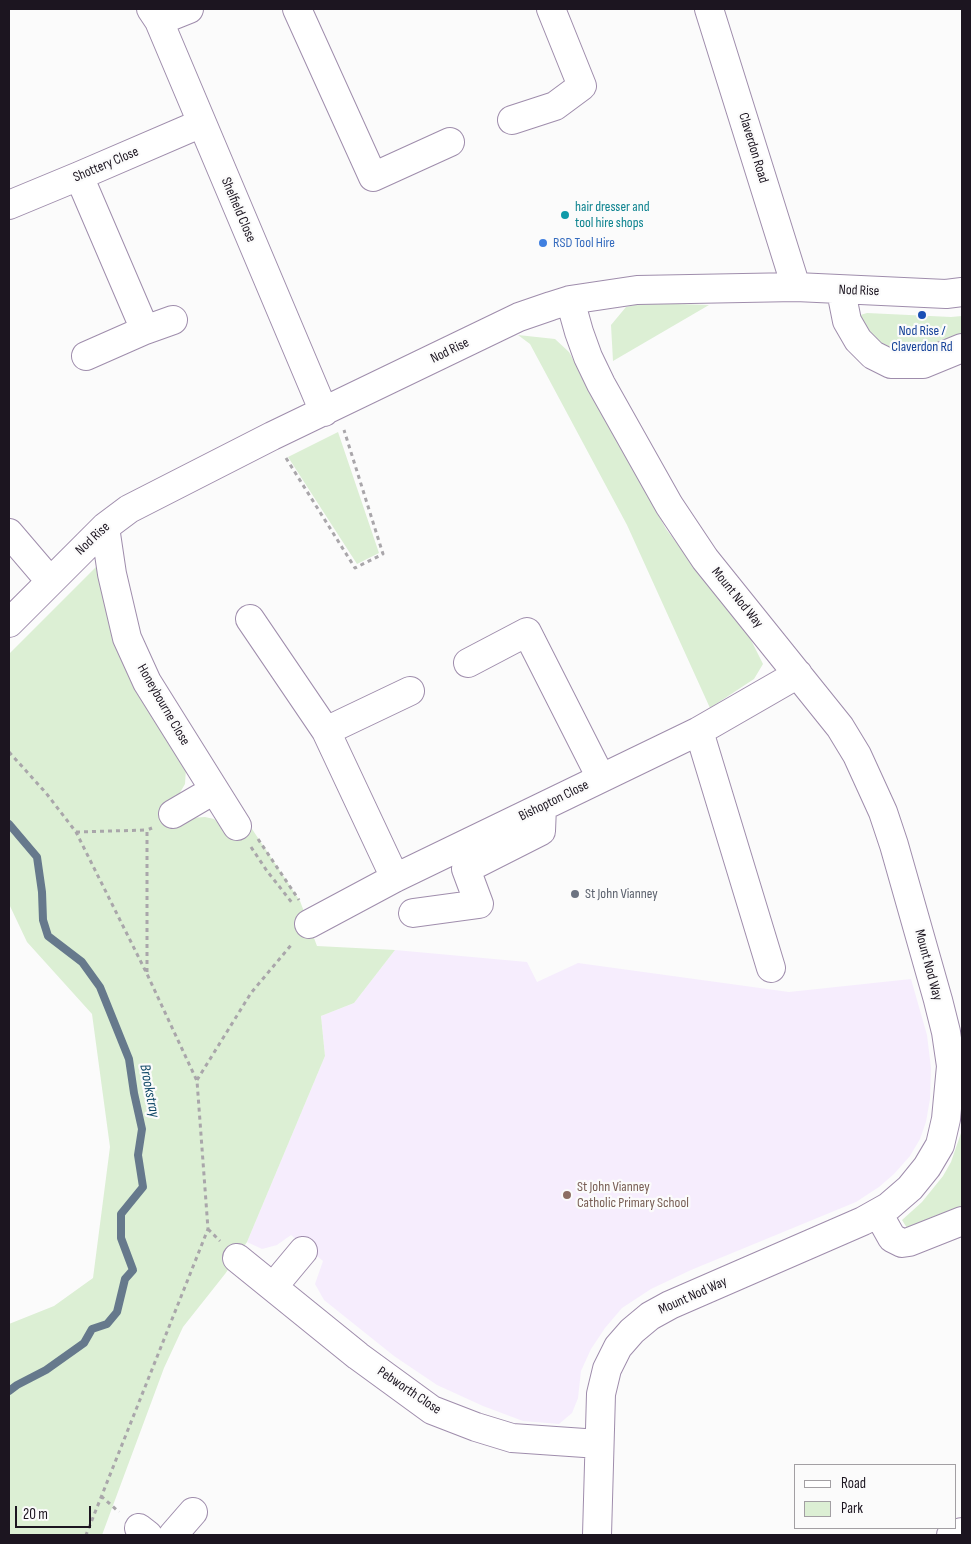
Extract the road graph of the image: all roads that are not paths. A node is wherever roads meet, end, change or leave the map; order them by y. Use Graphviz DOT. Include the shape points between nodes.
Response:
graph roads {
  1 [pos="189,9"];
  2 [pos="297,9"];
  3 [pos="551,9"];
  4 [pos="709,9"];
  5 [pos="155,15"];
  6 [pos="512,120"];
  7 [pos="202,123"];
  8 [pos="450,142"];
  9 [pos="80,176"];
  10 [pos="9,204"];
  11 [pos="796,288"];
  12 [pos="841,291"];
  13 [pos="962,292"];
  14 [pos="570,300"];
  15 [pos="174,320"];
  16 [pos="145,330"];
  17 [pos="962,348"];
  18 [pos="86,356"];
  19 [pos="330,409"];
  20 [pos="105,527"];
  21 [pos="9,534"];
  22 [pos="50,581"];
  23 [pos="250,619"];
  24 [pos="9,623"];
  25 [pos="468,663"];
  26 [pos="798,674"];
  27 [pos="410,692"];
  28 [pos="699,730"];
  29 [pos="326,732"];
  30 [pos="601,778"];
  31 [pos="214,790"];
  32 [pos="542,807"];
  33 [pos="173,814"];
  34 [pos="237,826"];
  35 [pos="395,878"];
  36 [pos="413,913"];
  37 [pos="309,924"];
  38 [pos="771,968"];
  39 [pos="951,1003"];
  40 [pos="878,1213"];
  41 [pos="962,1221"];
  42 [pos="303,1251"];
  43 [pos="237,1258"];
  44 [pos="273,1287"];
  45 [pos="599,1444"];
  46 [pos="194,1512"];
  47 [pos="962,1532"];
  48 [pos="174,1535"];
  49 [pos="597,1535"];
  50 [pos="951,1535"];
  1 -- 5 [label="street"];
  2 -- 8 [label="street" via="373,177"];
  3 -- 6 [label="street" via="582,86 554,106"];
  4 -- 11 [label="street, Claverdon Road"];
  5 -- 7 [label="street, Shelfield Close"];
  7 -- 9 [label="street, Shottery Close"];
  7 -- 19 [label="street, Shelfield Close"];
  9 -- 10 [label="street, Shottery Close"];
  9 -- 16 [label="street"];
  11 -- 12 [label="street, Nod Rise"];
  11 -- 14 [label="street, Nod Rise" via="637,290"];
  12 -- 13 [label="street, Nod Rise"];
  12 -- 17 [label="street" via="848,321 858,340 873,355 891,364 923,364"];
  14 -- 19 [label="street, Nod Rise" via="519,318"];
  14 -- 26 [label="street, Mount Nod Way" via="592,366 669,505 705,559"];
  15 -- 16 [label="street"];
  16 -- 18 [label="street"];
  19 -- 20 [label="street, Nod Rise" via="144,500"];
  20 -- 22 [label="street, Nod Rise"];
  20 -- 31 [label="street, Honeybourne Close" via="126,638 147,682"];
  21 -- 22 [label="street"];
  22 -- 24 [label="street, Nod Rise"];
  23 -- 29 [label="street"];
  25 -- 30 [label="street" via="527,632"];
  26 -- 28 [label="street, Bishopton Close"];
  26 -- 39 [label="street, Mount Nod Way" via="840,727 871,783"];
  27 -- 29 [label="street"];
  28 -- 30 [label="street, Bishopton Close"];
  28 -- 38 [label="street"];
  29 -- 35 [label="street"];
  30 -- 32 [label="street, Bishopton Close"];
  31 -- 33 [label="street"];
  31 -- 34 [label="street, Honeybourne Close"];
  32 -- 35 [label="street, Bishopton Close"];
  32 -- 36 [label="street" via="541,831 466,869 479,904"];
  35 -- 37 [label="street, Bishopton Close"];
  39 -- 40 [label="street, Mount Nod Way" via="946,1032 951,1066 940,1145 910,1188"];
  40 -- 41 [label="street" via="892,1238 902,1243"];
  40 -- 45 [label="street, Mount Nod Way" via="650,1316 618,1347 607,1369 601,1394"];
  42 -- 44 [label="street"];
  43 -- 44 [label="street, Pebworth Close"];
  44 -- 45 [label="street, Pebworth Close" via="358,1356 432,1410 512,1438"];
  45 -- 49 [label="street, Mount Nod Way"];
  46 -- 48 [label="street"];
  47 -- 50 [label="street"];
}
